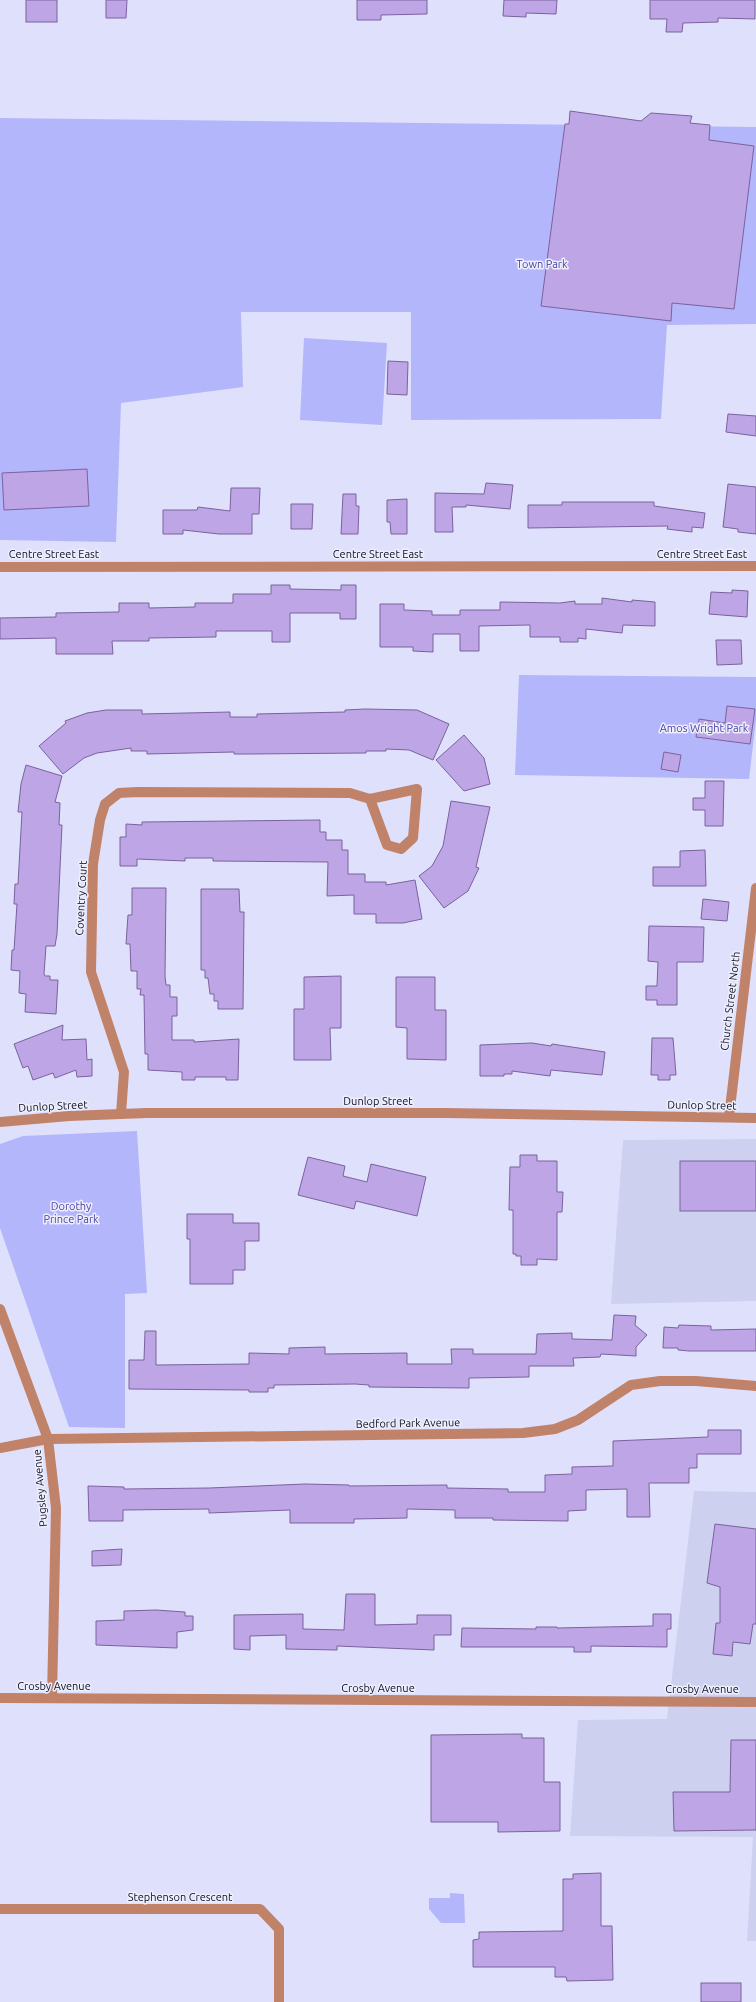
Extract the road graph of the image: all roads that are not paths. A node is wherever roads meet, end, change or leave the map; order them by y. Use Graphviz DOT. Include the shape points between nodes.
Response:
graph roads {
  1 [pos="756,566"];
  2 [pos="0,567"];
  3 [pos="370,799"];
  4 [pos="756,888"];
  5 [pos="121,1114"];
  6 [pos="729,1117"];
  7 [pos="756,1118"];
  8 [pos="0,1122"];
  9 [pos="0,1308"];
  10 [pos="756,1386"];
  11 [pos="48,1439"];
  12 [pos="0,1448"];
  13 [pos="0,1698"];
  14 [pos="52,1698"];
  15 [pos="756,1702"];
  16 [pos="0,1909"];
  17 [pos="279,2002"];
  1 -- 2 [label="street, Centre Street East"];
  3 -- 3 [label="street, Coventry Court" via="417,789 413,838 401,849 387,845"];
  3 -- 5 [label="street, Coventry Court" via="350,793 137,792 119,793 105,804 93,864 91,972 124,1072"];
  4 -- 6 [label="street, Church Street North"];
  5 -- 6 [label="street, Dunlop Street" via="382,1113"];
  5 -- 8 [label="street, Dunlop Street"];
  6 -- 7 [label="street, Dunlop Street"];
  9 -- 11 [label="street, Pugsley Avenue"];
  10 -- 11 [label="street, Bedford Park Avenue" via="668,1381 631,1385 578,1420 555,1429 523,1433"];
  11 -- 12 [label="street, Bedford Park Avenue"];
  11 -- 14 [label="street, Pugsley Avenue" via="56,1508"];
  13 -- 14 [label="street, Crosby Avenue"];
  14 -- 15 [label="street, Crosby Avenue"];
  16 -- 17 [label="street, Stephenson Crescent" via="260,1909 279,1929"];
}
